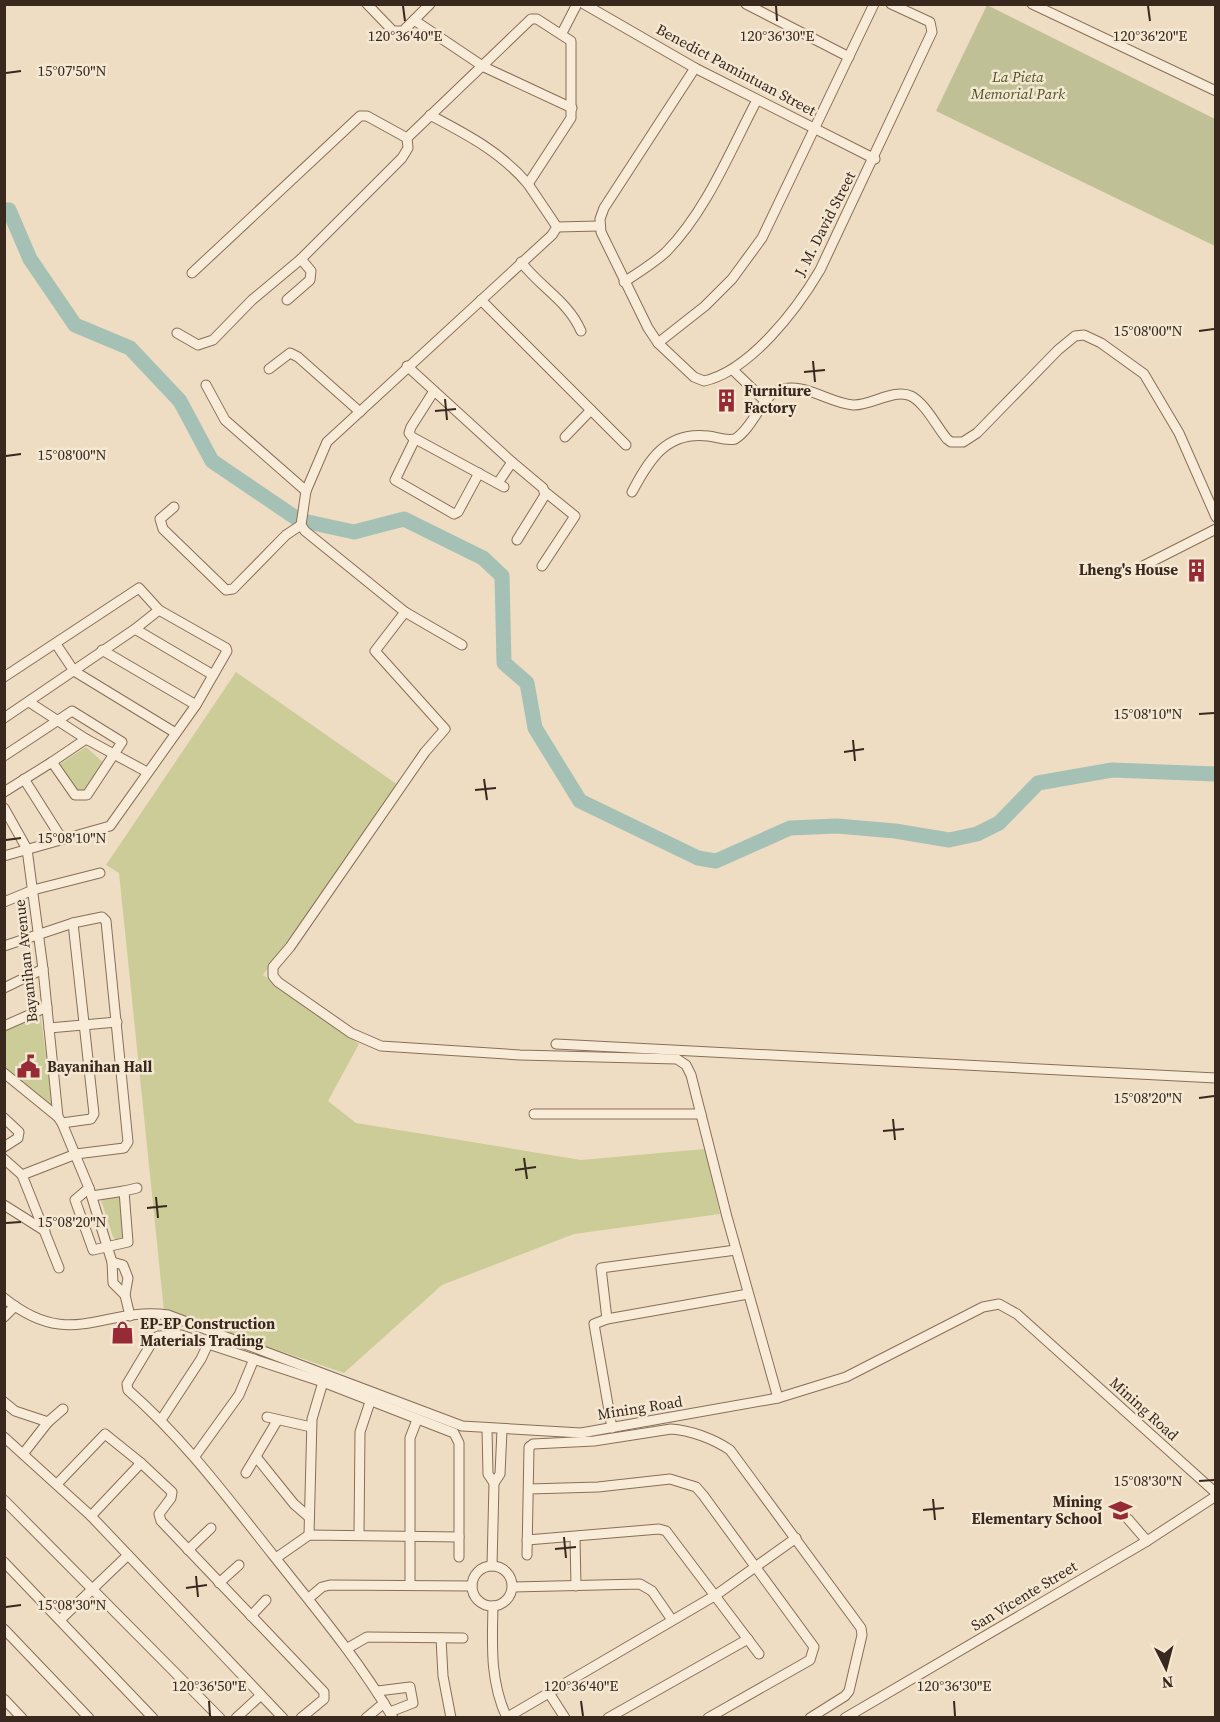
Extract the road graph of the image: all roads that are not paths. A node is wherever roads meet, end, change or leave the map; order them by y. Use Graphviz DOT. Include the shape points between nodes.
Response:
graph roads {
  1 [pos="367,4"];
  2 [pos="430,4"];
  3 [pos="577,4"];
  4 [pos="584,4"];
  5 [pos="746,4"];
  6 [pos="874,4"];
  7 [pos="891,4"];
  8 [pos="1032,4"];
  9 [pos="414,20"];
  10 [pos="562,33"];
  11 [pos="849,57"];
  12 [pos="484,67"];
  13 [pos="695,68"];
  14 [pos="1215,91"];
  15 [pos="757,100"];
  16 [pos="572,108"];
  17 [pos="430,115"];
  18 [pos="815,129"];
  19 [pos="407,138"];
  20 [pos="875,159"];
  21 [pos="528,184"];
  22 [pos="599,226"];
  23 [pos="557,227"];
  24 [pos="301,259"];
  25 [pos="520,262"];
  26 [pos="192,273"];
  27 [pos="624,282"];
  28 [pos="287,300"];
  29 [pos="481,300"];
  30 [pos="581,331"];
  31 [pos="177,333"];
  32 [pos="658,344"];
  33 [pos="407,366"];
  34 [pos="268,369"];
  35 [pos="733,370"];
  36 [pos="206,385"];
  37 [pos="435,391"];
  38 [pos="765,401"];
  39 [pos="591,410"];
  40 [pos="360,412"];
  41 [pos="565,437"];
  42 [pos="414,439"];
  43 [pos="626,445"];
  44 [pos="512,462"];
  45 [pos="479,473"];
  46 [pos="306,491"];
  47 [pos="544,491"];
  48 [pos="632,492"];
  49 [pos="174,507"];
  50 [pos="1215,517"];
  51 [pos="302,521"];
  52 [pos="1215,529"];
  53 [pos="517,540"];
  54 [pos="542,566"];
  55 [pos="1143,566"];
  56 [pos="159,609"];
  57 [pos="405,612"];
  58 [pos="135,629"];
  59 [pos="56,644"];
  60 [pos="462,645"];
  61 [pos="102,650"];
  62 [pos="74,671"];
  63 [pos="213,675"];
  64 [pos="4,677"];
  65 [pos="29,702"];
  66 [pos="196,705"];
  67 [pos="4,718"];
  68 [pos="58,721"];
  69 [pos="174,732"];
  70 [pos="86,739"];
  71 [pos="115,755"];
  72 [pos="4,756"];
  73 [pos="52,762"];
  74 [pos="147,772"];
  75 [pos="24,779"];
  76 [pos="4,792"];
  77 [pos="4,808"];
  78 [pos="62,839"];
  79 [pos="27,849"];
  80 [pos="4,856"];
  81 [pos="100,873"];
  82 [pos="33,890"];
  83 [pos="4,902"];
  84 [pos="73,923"];
  85 [pos="39,933"];
  86 [pos="4,946"];
  87 [pos="43,969"];
  88 [pos="4,988"];
  89 [pos="46,1007"];
  90 [pos="117,1022"];
  91 [pos="85,1025"];
  92 [pos="4,1026"];
  93 [pos="49,1028"];
  94 [pos="556,1044"];
  95 [pos="691,1052"];
  96 [pos="686,1065"];
  97 [pos="4,1073"];
  98 [pos="1215,1078"];
  99 [pos="534,1114"];
  100 [pos="701,1114"];
  101 [pos="4,1118"];
  102 [pos="60,1120"];
  103 [pos="4,1147"];
  104 [pos="76,1154"];
  105 [pos="4,1159"];
  106 [pos="22,1175"];
  107 [pos="137,1188"];
  108 [pos="124,1191"];
  109 [pos="90,1192"];
  110 [pos="4,1205"];
  111 [pos="45,1231"];
  112 [pos="108,1248"];
  113 [pos="736,1250"];
  114 [pos="112,1262"];
  115 [pos="59,1268"];
  116 [pos="748,1294"];
  117 [pos="125,1295"];
  118 [pos="8,1301"];
  119 [pos="130,1316"];
  120 [pos="4,1317"];
  121 [pos="607,1319"];
  122 [pos="208,1344"];
  123 [pos="254,1359"];
  124 [pos="323,1382"];
  125 [pos="778,1398"];
  126 [pos="4,1402"];
  127 [pos="370,1402"];
  128 [pos="63,1409"];
  129 [pos="267,1417"];
  130 [pos="161,1420"];
  131 [pos="417,1420"];
  132 [pos="278,1421"];
  133 [pos="48,1422"];
  134 [pos="312,1427"];
  135 [pos="612,1428"];
  136 [pos="487,1429"];
  137 [pos="502,1430"];
  138 [pos="4,1437"];
  139 [pos="487,1452"];
  140 [pos="501,1452"];
  141 [pos="23,1454"];
  142 [pos="195,1456"];
  143 [pos="257,1458"];
  144 [pos="141,1463"];
  145 [pos="246,1473"];
  146 [pos="494,1483"];
  147 [pos="57,1484"];
  148 [pos="529,1489"];
  149 [pos="1215,1495"];
  150 [pos="4,1500"];
  151 [pos="91,1516"];
  152 [pos="309,1517"];
  153 [pos="1128,1519"];
  154 [pos="211,1528"];
  155 [pos="309,1535"];
  156 [pos="359,1535"];
  157 [pos="410,1536"];
  158 [pos="459,1537"];
  159 [pos="575,1538"];
  160 [pos="796,1538"];
  161 [pos="527,1540"];
  162 [pos="1147,1541"];
  163 [pos="188,1550"];
  164 [pos="128,1555"];
  165 [pos="527,1555"];
  166 [pos="459,1557"];
  167 [pos="276,1558"];
  168 [pos="4,1562"];
  169 [pos="239,1565"];
  170 [pos="492,1566"];
  171 [pos="756,1567"];
  172 [pos="219,1583"];
  173 [pos="410,1586"];
  174 [pos="472,1586"];
  175 [pos="576,1586"];
  176 [pos="513,1587"];
  177 [pos="92,1588"];
  178 [pos="716,1595"];
  179 [pos="309,1598"];
  180 [pos="266,1600"];
  181 [pos="493,1606"];
  182 [pos="251,1616"];
  183 [pos="60,1620"];
  184 [pos="672,1620"];
  185 [pos="4,1629"];
  186 [pos="441,1638"];
  187 [pos="463,1638"];
  188 [pos="748,1639"];
  189 [pos="348,1648"];
  190 [pos="759,1653"];
  191 [pos="378,1691"];
  192 [pos="549,1693"];
  193 [pos="261,1695"];
  194 [pos="4,1699"];
  195 [pos="384,1703"];
  196 [pos="392,1715"];
  197 [pos="506,1717"];
  198 [pos="22,1718"];
  199 [pos="89,1718"];
  200 [pos="153,1718"];
  201 [pos="220,1718"];
  202 [pos="236,1718"];
  203 [pos="283,1718"];
  204 [pos="301,1718"];
  205 [pos="366,1718"];
  206 [pos="451,1718"];
  207 [pos="565,1718"];
  208 [pos="608,1718"];
  209 [pos="708,1718"];
  210 [pos="810,1718"];
  211 [pos="845,1718"];
  1 -- 9 [label="street" via="393,31 403,31"];
  2 -- 9 [label="street"];
  3 -- 10 [label="street"];
  4 -- 13 [label="street, Benedict Pamintuan Street"];
  5 -- 11 [label="street"];
  6 -- 11 [label="street"];
  7 -- 20 [label="street, J. M. David Street" via="930,22 932,27"];
  8 -- 14 [label="street"];
  9 -- 12 [label="street"];
  10 -- 12 [label="street" via="534,18"];
  10 -- 16 [label="street" via="573,46"];
  11 -- 18 [label="street"];
  12 -- 16 [label="street"];
  12 -- 17 [label="street"];
  13 -- 15 [label="street, Benedict Pamintuan Street"];
  13 -- 22 [label="street" via="604,208"];
  15 -- 18 [label="street, Benedict Pamintuan Street"];
  15 -- 27 [label="street" via="703,202 685,227 665,252"];
  16 -- 21 [label="street" via="567,128"];
  17 -- 19 [label="street"];
  17 -- 21 [label="street" via="482,143"];
  18 -- 20 [label="street, Benedict Pamintuan Street"];
  18 -- 32 [label="street" via="748,259 705,306"];
  19 -- 24 [label="street" via="407,153"];
  19 -- 26 [label="street" via="360,116"];
  20 -- 35 [label="street, J. M. David Street" via="806,294"];
  21 -- 23 [label="street"];
  22 -- 23 [label="street"];
  22 -- 27 [label="street, J. M. David Street"];
  23 -- 25 [label="street"];
  24 -- 28 [label="street" via="311,271 310,280"];
  24 -- 31 [label="street" via="252,300 213,340 198,345"];
  25 -- 29 [label="street"];
  25 -- 30 [label="street" via="538,284 560,300"];
  27 -- 32 [label="street, J. M. David Street"];
  29 -- 33 [label="street"];
  29 -- 39 [label="street"];
  32 -- 35 [label="street, J. M. David Street" via="694,377 705,381"];
  33 -- 37 [label="street"];
  33 -- 40 [label="street"];
  34 -- 40 [label="street" via="290,353"];
  35 -- 38 [label="street"];
  36 -- 46 [label="street" via="225,420"];
  37 -- 42 [label="street" via="409,433"];
  37 -- 44 [label="street"];
  38 -- 48 [label="street" via="757,417 735,440 706,435 668,443 659,449"];
  38 -- 50 [label="street" via="778,390 788,388 851,405 908,395 918,401 947,439 957,443 977,433 1070,340 1084,335 1144,374 1179,433"];
  39 -- 41 [label="street"];
  39 -- 43 [label="street"];
  40 -- 46 [label="street" via="327,442"];
  42 -- 45 [label="street"];
  42 -- 45 [label="street" via="395,480 454,514"];
  44 -- 45 [label="street" via="501,485"];
  44 -- 47 [label="street"];
  46 -- 51 [label="street"];
  47 -- 53 [label="street" via="544,498"];
  47 -- 54 [label="street" via="575,516"];
  49 -- 51 [label="street" via="160,519 163,529 226,590 233,589"];
  51 -- 57 [label="street" via="353,571"];
  52 -- 55 [label="street"];
  56 -- 58 [label="street"];
  56 -- 59 [label="street" via="142,589 136,589"];
  56 -- 63 [label="street" via="226,648 227,655"];
  57 -- 60 [label="street"];
  57 -- 96 [label="street" via="375,651 445,729 273,967 273,976 372,1045 520,1055 677,1059"];
  58 -- 61 [label="street"];
  58 -- 63 [label="street"];
  59 -- 62 [label="street"];
  59 -- 64 [label="street"];
  61 -- 62 [label="street"];
  61 -- 66 [label="street"];
  62 -- 65 [label="street"];
  62 -- 69 [label="street"];
  63 -- 66 [label="street"];
  65 -- 67 [label="street"];
  65 -- 68 [label="street"];
  66 -- 69 [label="street"];
  68 -- 70 [label="street"];
  68 -- 71 [label="street" via="75,712 121,741"];
  68 -- 72 [label="street"];
  69 -- 74 [label="street"];
  70 -- 71 [label="street"];
  70 -- 73 [label="street"];
  71 -- 73 [label="street" via="87,795 81,796 75,795"];
  71 -- 74 [label="street"];
  73 -- 75 [label="street"];
  74 -- 78 [label="street" via="110,826"];
  75 -- 76 [label="street"];
  75 -- 78 [label="street"];
  77 -- 79 [label="street, Bayanihan Avenue"];
  78 -- 79 [label="street"];
  79 -- 80 [label="street"];
  79 -- 82 [label="street, Bayanihan Avenue"];
  81 -- 82 [label="street"];
  82 -- 83 [label="street"];
  82 -- 85 [label="street, Bayanihan Avenue"];
  84 -- 85 [label="street"];
  84 -- 90 [label="street" via="102,917 105,921"];
  84 -- 91 [label="street"];
  85 -- 86 [label="street"];
  85 -- 87 [label="street, Bayanihan Avenue"];
  87 -- 88 [label="street"];
  87 -- 89 [label="street, Bayanihan Avenue"];
  89 -- 92 [label="street"];
  89 -- 93 [label="street, Bayanihan Avenue"];
  90 -- 91 [label="street"];
  90 -- 104 [label="street" via="127,1146"];
  91 -- 93 [label="street"];
  91 -- 102 [label="street" via="93,1117"];
  93 -- 102 [label="street, Bayanihan Avenue"];
  94 -- 95 [label="street"];
  95 -- 96 [label="street"];
  95 -- 98 [label="street"];
  96 -- 100 [label="street"];
  97 -- 102 [label="street"];
  99 -- 100 [label="street"];
  100 -- 113 [label="street"];
  101 -- 103 [label="street" via="19,1132 18,1138"];
  102 -- 104 [label="street"];
  104 -- 106 [label="street"];
  104 -- 109 [label="street"];
  105 -- 106 [label="street"];
  106 -- 111 [label="street"];
  107 -- 108 [label="street"];
  108 -- 109 [label="street"];
  108 -- 112 [label="street" via="129,1241"];
  109 -- 112 [label="street"];
  109 -- 112 [label="street" via="75,1200 93,1250"];
  110 -- 111 [label="street"];
  111 -- 115 [label="street"];
  112 -- 114 [label="street"];
  113 -- 116 [label="street"];
  113 -- 121 [label="street" via="601,1268"];
  114 -- 117 [label="street" via="113,1283"];
  114 -- 117 [label="street" via="126,1270"];
  116 -- 121 [label="street"];
  116 -- 125 [label="street"];
  117 -- 119 [label="street"];
  118 -- 119 [label="street, Mining Road" via="40,1320 72,1326"];
  118 -- 120 [label="street"];
  119 -- 136 [label="street, Mining Road" via="175,1317 449,1422"];
  121 -- 135 [label="street" via="594,1324 594,1329"];
  122 -- 123 [label="street"];
  122 -- 130 [label="street"];
  122 -- 130 [label="street" via="181,1335 154,1339 127,1387"];
  123 -- 124 [label="street"];
  123 -- 142 [label="street" via="239,1395"];
  124 -- 127 [label="street"];
  124 -- 134 [label="street"];
  125 -- 135 [label="street, Mining Road"];
  125 -- 149 [label="street, Mining Road" via="846,1377 974,1310 999,1304 1017,1314"];
  126 -- 133 [label="street" via="15,1411"];
  127 -- 131 [label="street"];
  127 -- 156 [label="street" via="360,1432"];
  128 -- 133 [label="street"];
  129 -- 132 [label="street"];
  130 -- 142 [label="street"];
  131 -- 157 [label="street" via="410,1438"];
  131 -- 158 [label="street" via="458,1437"];
  132 -- 134 [label="street"];
  132 -- 143 [label="street"];
  133 -- 141 [label="street"];
  134 -- 152 [label="street"];
  135 -- 137 [label="street, Mining Road" via="581,1433"];
  136 -- 137 [label="street, Mining Road"];
  136 -- 139 [label="street"];
  137 -- 140 [label="street"];
  138 -- 141 [label="street"];
  139 -- 140 [label="street"];
  139 -- 146 [label="street" via="488,1474"];
  140 -- 146 [label="street" via="500,1474"];
  141 -- 147 [label="street"];
  142 -- 167 [label="street"];
  143 -- 145 [label="street"];
  143 -- 152 [label="street"];
  144 -- 147 [label="street" via="105,1434"];
  144 -- 151 [label="street"];
  144 -- 163 [label="street" via="172,1492 158,1517"];
  146 -- 170 [label="street"];
  147 -- 151 [label="street"];
  148 -- 160 [label="street" via="532,1444 682,1430 730,1450"];
  148 -- 161 [label="street"];
  148 -- 171 [label="street" via="670,1479 684,1482 704,1494"];
  149 -- 162 [label="street, San Vicente Street"];
  150 -- 177 [label="street"];
  151 -- 164 [label="street"];
  152 -- 155 [label="street"];
  153 -- 162 [label="street"];
  154 -- 163 [label="street"];
  155 -- 156 [label="street"];
  155 -- 167 [label="street"];
  156 -- 157 [label="street"];
  157 -- 158 [label="street"];
  157 -- 173 [label="street"];
  158 -- 166 [label="street"];
  159 -- 161 [label="street"];
  159 -- 175 [label="street"];
  159 -- 178 [label="street" via="666,1531"];
  160 -- 171 [label="street"];
  160 -- 210 [label="street" via="859,1622 862,1635 849,1691"];
  161 -- 165 [label="street"];
  162 -- 211 [label="street, San Vicente Street"];
  163 -- 172 [label="street"];
  164 -- 177 [label="street"];
  164 -- 193 [label="street"];
  167 -- 179 [label="street"];
  168 -- 183 [label="street"];
  169 -- 172 [label="street"];
  170 -- 174 [label="street" via="480,1569"];
  170 -- 176 [label="street" via="505,1570"];
  171 -- 178 [label="street"];
  171 -- 209 [label="street" via="812,1642 813,1655"];
  172 -- 182 [label="street"];
  173 -- 174 [label="street"];
  173 -- 179 [label="street" via="330,1585"];
  174 -- 181 [label="street" via="480,1603"];
  175 -- 176 [label="street"];
  175 -- 184 [label="street" via="640,1584 652,1591"];
  176 -- 181 [label="street" via="504,1603"];
  177 -- 183 [label="street"];
  177 -- 201 [label="street"];
  178 -- 184 [label="street"];
  178 -- 188 [label="street"];
  179 -- 189 [label="street"];
  180 -- 182 [label="street"];
  181 -- 197 [label="street" via="492,1667 496,1694"];
  182 -- 204 [label="street" via="324,1692 324,1699"];
  183 -- 200 [label="street"];
  184 -- 192 [label="street"];
  185 -- 199 [label="street"];
  186 -- 187 [label="street"];
  186 -- 189 [label="street" via="367,1637"];
  186 -- 206 [label="street"];
  188 -- 190 [label="street"];
  188 -- 208 [label="street"];
  189 -- 191 [label="street"];
  191 -- 195 [label="street"];
  191 -- 196 [label="street" via="410,1687 413,1704"];
  192 -- 197 [label="street"];
  192 -- 207 [label="street"];
  193 -- 202 [label="street"];
  193 -- 203 [label="street"];
  194 -- 198 [label="street"];
  195 -- 196 [label="street"];
  195 -- 205 [label="street"];
}
